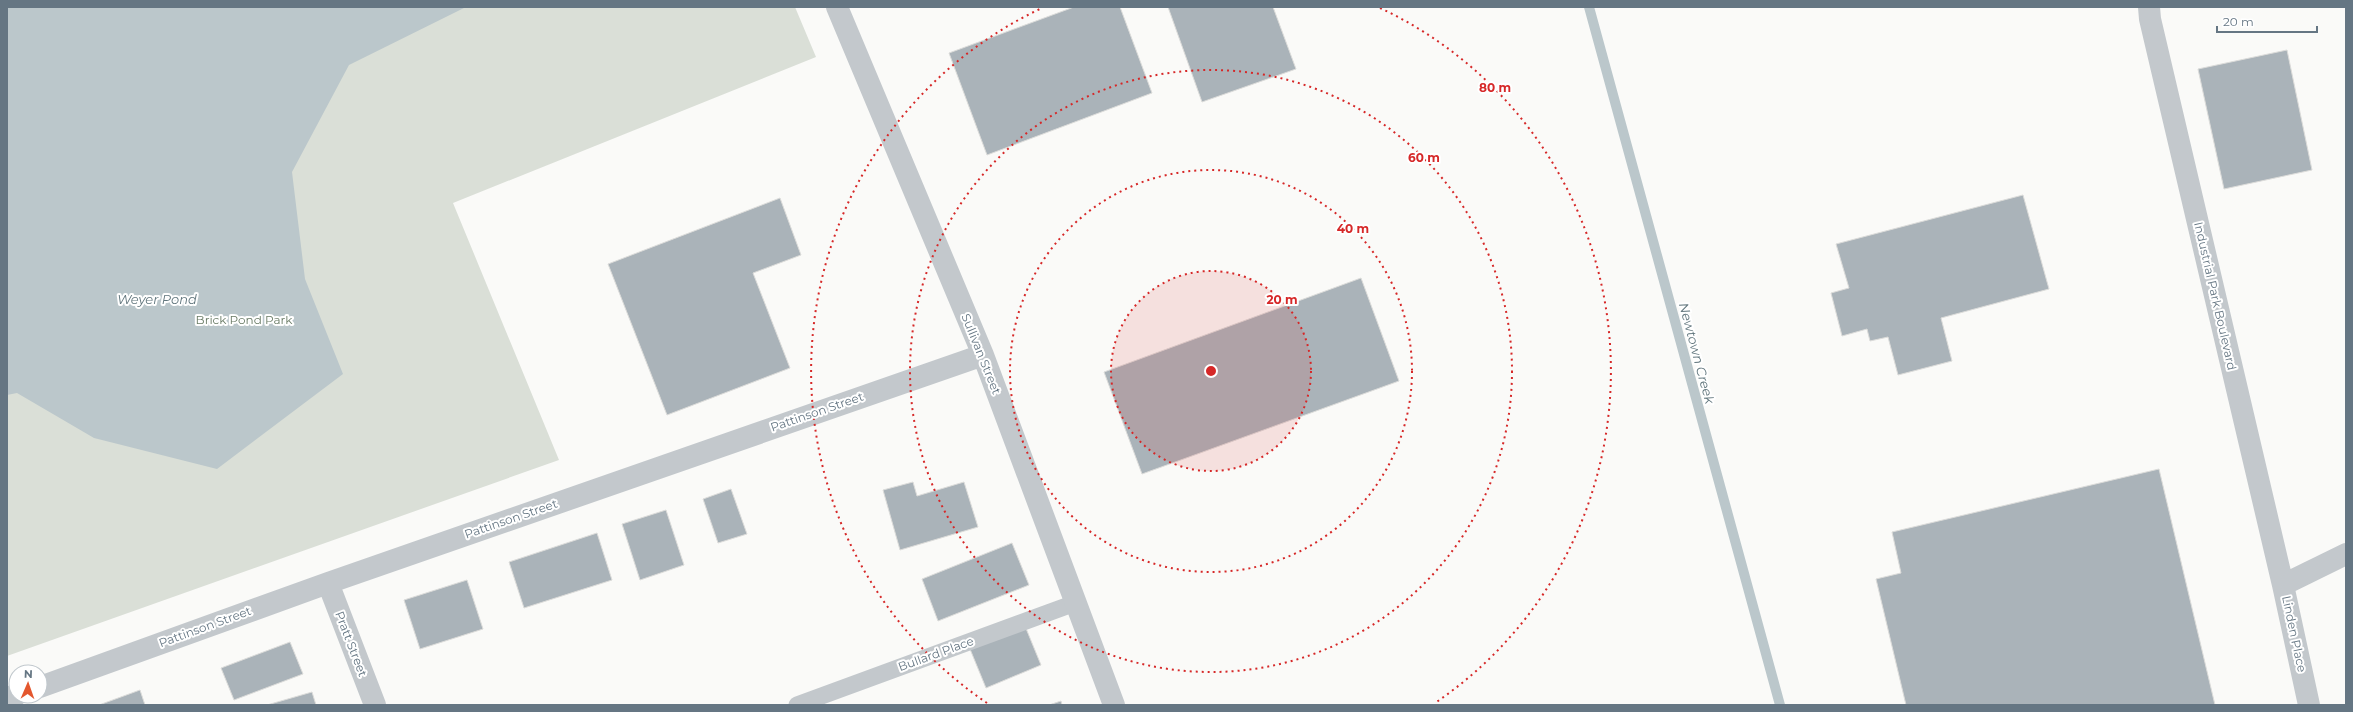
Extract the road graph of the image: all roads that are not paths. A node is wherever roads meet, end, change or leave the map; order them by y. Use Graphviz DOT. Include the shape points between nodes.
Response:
graph roads {
  1 [pos="837,7"];
  2 [pos="2149,7"];
  3 [pos="983,355"];
  4 [pos="2346,554"];
  5 [pos="328,583"];
  6 [pos="2283,585"];
  7 [pos="1075,603"];
  8 [pos="48,684"];
  9 [pos="375,705"];
  10 [pos="797,705"];
  11 [pos="1114,705"];
  12 [pos="2309,705"];
  1 -- 3 [label="street, Sullivan Street"];
  2 -- 6 [label="street, Industrial Park Boulevard"];
  3 -- 5 [label="street, Pattinson Street"];
  3 -- 7 [label="street, Sullivan Street"];
  4 -- 6 [label="street, Linden Place"];
  5 -- 8 [label="street, Pattinson Street"];
  5 -- 9 [label="street, Pratt Street"];
  6 -- 12 [label="street, Linden Place"];
  7 -- 10 [label="lane, Bullard Place"];
  7 -- 11 [label="street, Sullivan Street"];
}
